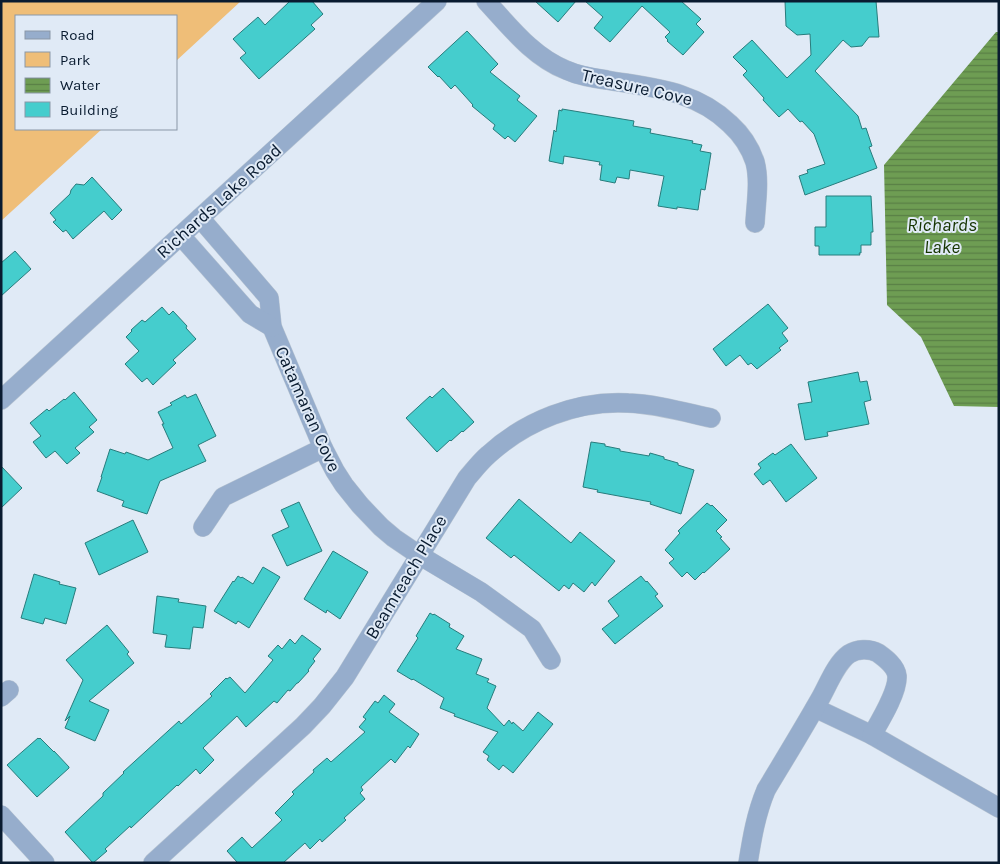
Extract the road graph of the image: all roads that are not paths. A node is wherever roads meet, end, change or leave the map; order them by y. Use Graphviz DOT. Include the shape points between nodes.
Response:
graph roads {
  1 [pos="437,1"];
  2 [pos="486,1"];
  3 [pos="200,218"];
  4 [pos="756,222"];
  5 [pos="181,236"];
  6 [pos="272,327"];
  7 [pos="1,400"];
  8 [pos="711,418"];
  9 [pos="323,448"];
  10 [pos="203,527"];
  11 [pos="419,555"];
  12 [pos="551,660"];
  13 [pos="815,708"];
  14 [pos="872,734"];
  15 [pos="999,808"];
  16 [pos="1,815"];
  17 [pos="45,863"];
  18 [pos="153,863"];
  19 [pos="748,863"];
  1 -- 3 [label="street, Richards Lake Road"];
  2 -- 4 [label="street, Treasure Cove" via="524,43 565,70 677,93 720,114 748,145 755,162"];
  3 -- 5 [label="street, Richards Lake Road"];
  3 -- 6 [label="street, Catamaran Cove" via="269,298"];
  5 -- 6 [label="street, Catamaran Cove" via="250,314"];
  5 -- 7 [label="street, Richards Lake Road"];
  6 -- 9 [label="street, Catamaran Cove"];
  8 -- 11 [label="street, Beamreach Place" via="627,403 597,404 540,420 511,436 487,455 467,478"];
  9 -- 10 [label="street" via="223,498"];
  9 -- 11 [label="street, Catamaran Cove" via="360,506 394,538"];
  11 -- 12 [label="street, Catamaran Cove" via="481,592 532,629"];
  11 -- 18 [label="street, Beamreach Place" via="345,677 322,706"];
  13 -- 14 [label="street"];
  13 -- 14 [label="street" via="842,660 850,653 865,649 876,652 889,661 897,675 884,715"];
  13 -- 19 [label="street" via="759,806"];
  14 -- 15 [label="street"];
  16 -- 17 [label="street"];
}
